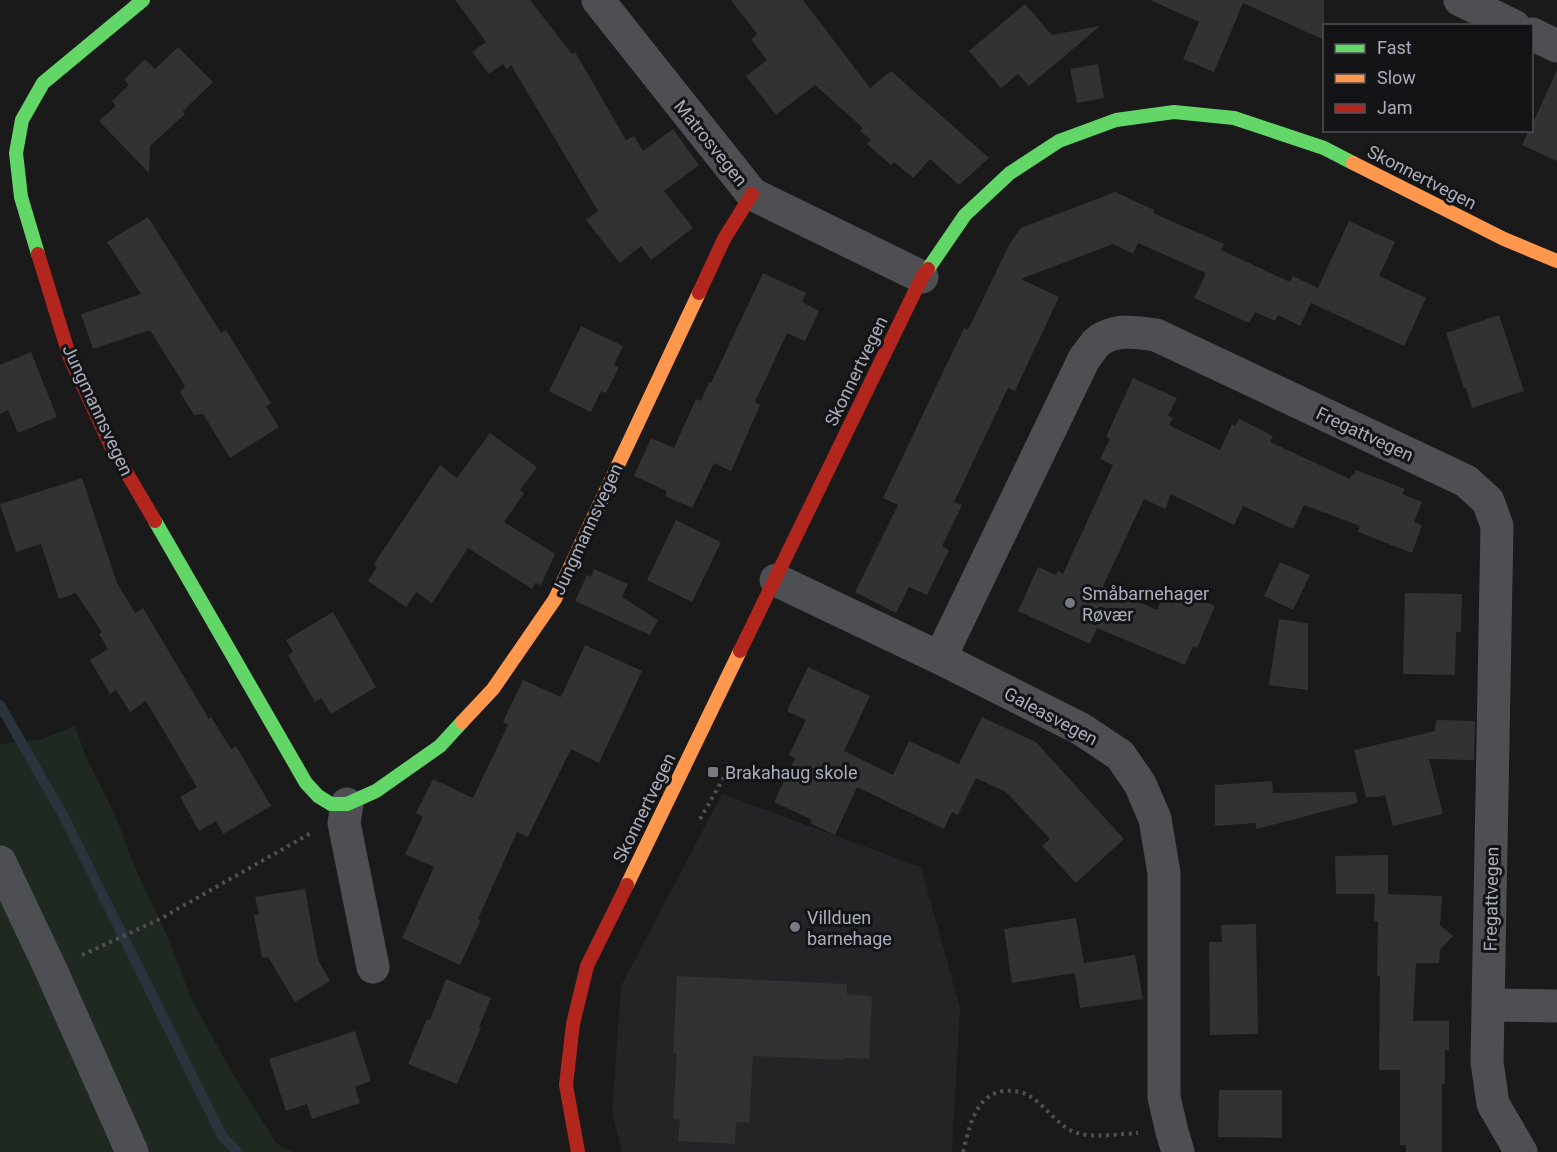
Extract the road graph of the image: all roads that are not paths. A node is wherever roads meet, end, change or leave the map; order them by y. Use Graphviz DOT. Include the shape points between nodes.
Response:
graph roads {
  1 [pos="142,0"];
  2 [pos="598,0"];
  3 [pos="1461,0"];
  4 [pos="1510,24"];
  5 [pos="1533,34"];
  6 [pos="1557,46"];
  7 [pos="752,194"];
  8 [pos="1557,261"];
  9 [pos="922,277"];
  10 [pos="776,580"];
  11 [pos="940,658"];
  12 [pos="345,813"];
  13 [pos="0,862"];
  14 [pos="373,967"];
  15 [pos="1489,1005"];
  16 [pos="1557,1006"];
  17 [pos="1175,1142"];
  18 [pos="132,1152"];
  19 [pos="578,1152"];
  20 [pos="1521,1152"];
  1 -- 12 [label="street, Jungmannsvegen" via="43,83 22,120 15,153 21,197 70,358 111,446 306,783"];
  2 -- 7 [label="street, Matrosvegen"];
  3 -- 4 [label="street"];
  5 -- 6 [label="street"];
  7 -- 9 [label="street, Matrosvegen"];
  7 -- 12 [label="street, Jungmannsvegen" via="724,239 555,599 493,689 440,746"];
  8 -- 9 [label="street, Skonnertvegen" via="1504,239 1324,148 1234,118 1174,112 1116,120 1049,147 1010,173 965,214"];
  9 -- 10 [label="street, Skonnertvegen"];
  10 -- 11 [label="street, Galeasvegen"];
  10 -- 19 [label="street, Skonnertvegen" via="587,966 573,1024 566,1085"];
  11 -- 15 [label="street, Fregattvegen" via="1084,359 1097,343 1113,334 1156,336 1466,481 1488,501 1497,526"];
  11 -- 17 [label="street, Galeasvegen" via="1081,729 1120,755 1140,784 1155,819 1164,873 1164,1097"];
  12 -- 14 [label="street"];
  13 -- 18 [label="street"];
  15 -- 16 [label="street"];
  15 -- 20 [label="street, Fregattvegen" via="1487,1062 1493,1104"];
}
